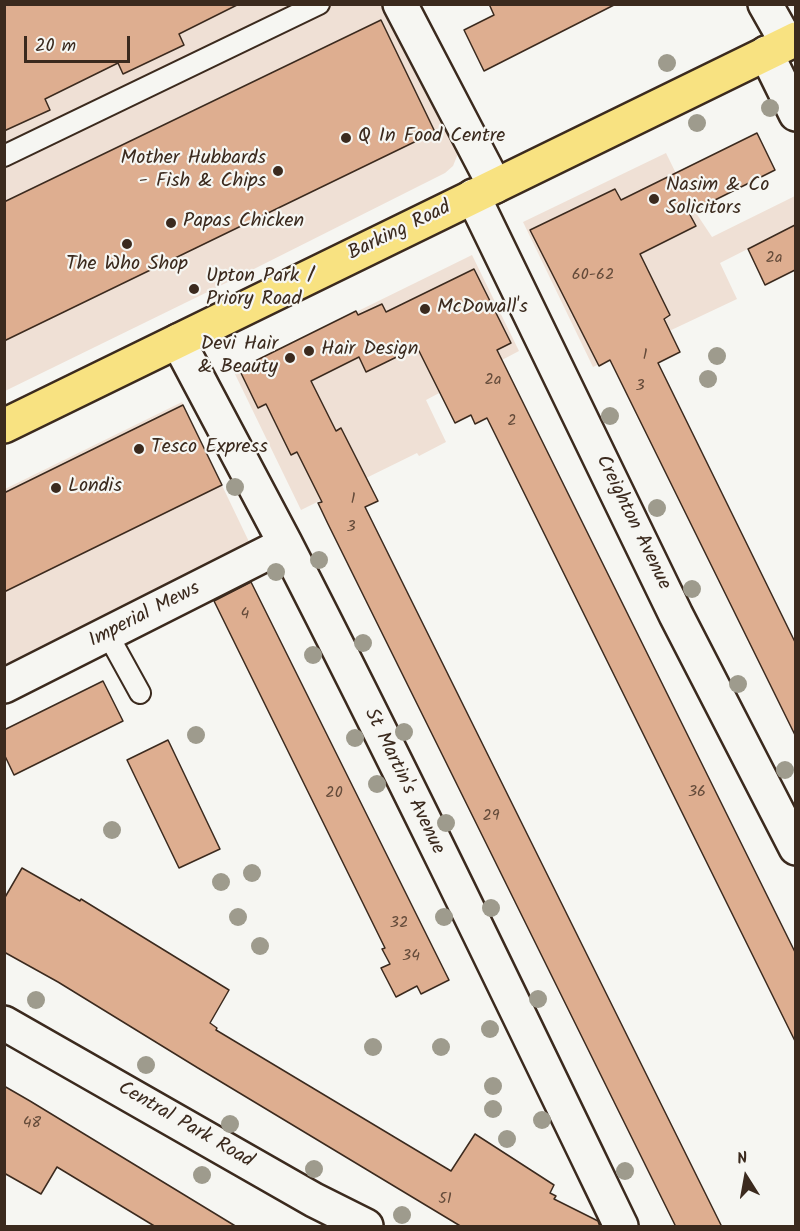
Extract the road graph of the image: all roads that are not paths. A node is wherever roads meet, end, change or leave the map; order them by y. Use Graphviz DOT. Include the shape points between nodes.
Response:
graph roads {
  1 [pos="319,4"];
  2 [pos="400,4"];
  3 [pos="765,4"];
  4 [pos="783,45"];
  5 [pos="795,114"];
  6 [pos="4,156"];
  7 [pos="484,191"];
  8 [pos="178,341"];
  9 [pos="4,426"];
  10 [pos="285,544"];
  11 [pos="108,635"];
  12 [pos="4,686"];
  13 [pos="140,693"];
  14 [pos="795,848"];
  15 [pos="4,1023"];
  16 [pos="366,1227"];
  17 [pos="621,1227"];
  1 -- 6 [label="lane"];
  2 -- 7 [label="main road, Creighton Avenue"];
  3 -- 4 [label="main road"];
  4 -- 5 [label="main road"];
  4 -- 7 [label="main road, Barking Road"];
  7 -- 8 [label="main road, Barking Road"];
  7 -- 14 [label="main road, Creighton Avenue" via="676,615"];
  8 -- 9 [label="main road, Barking Road"];
  8 -- 10 [label="main road, St Martin's Avenue"];
  10 -- 11 [label="main road, Imperial Mews"];
  10 -- 17 [label="main road, St Martin's Avenue"];
  11 -- 12 [label="main road, Imperial Mews"];
  11 -- 13 [label="lane"];
  15 -- 16 [label="main road, Central Park Road"];
}
